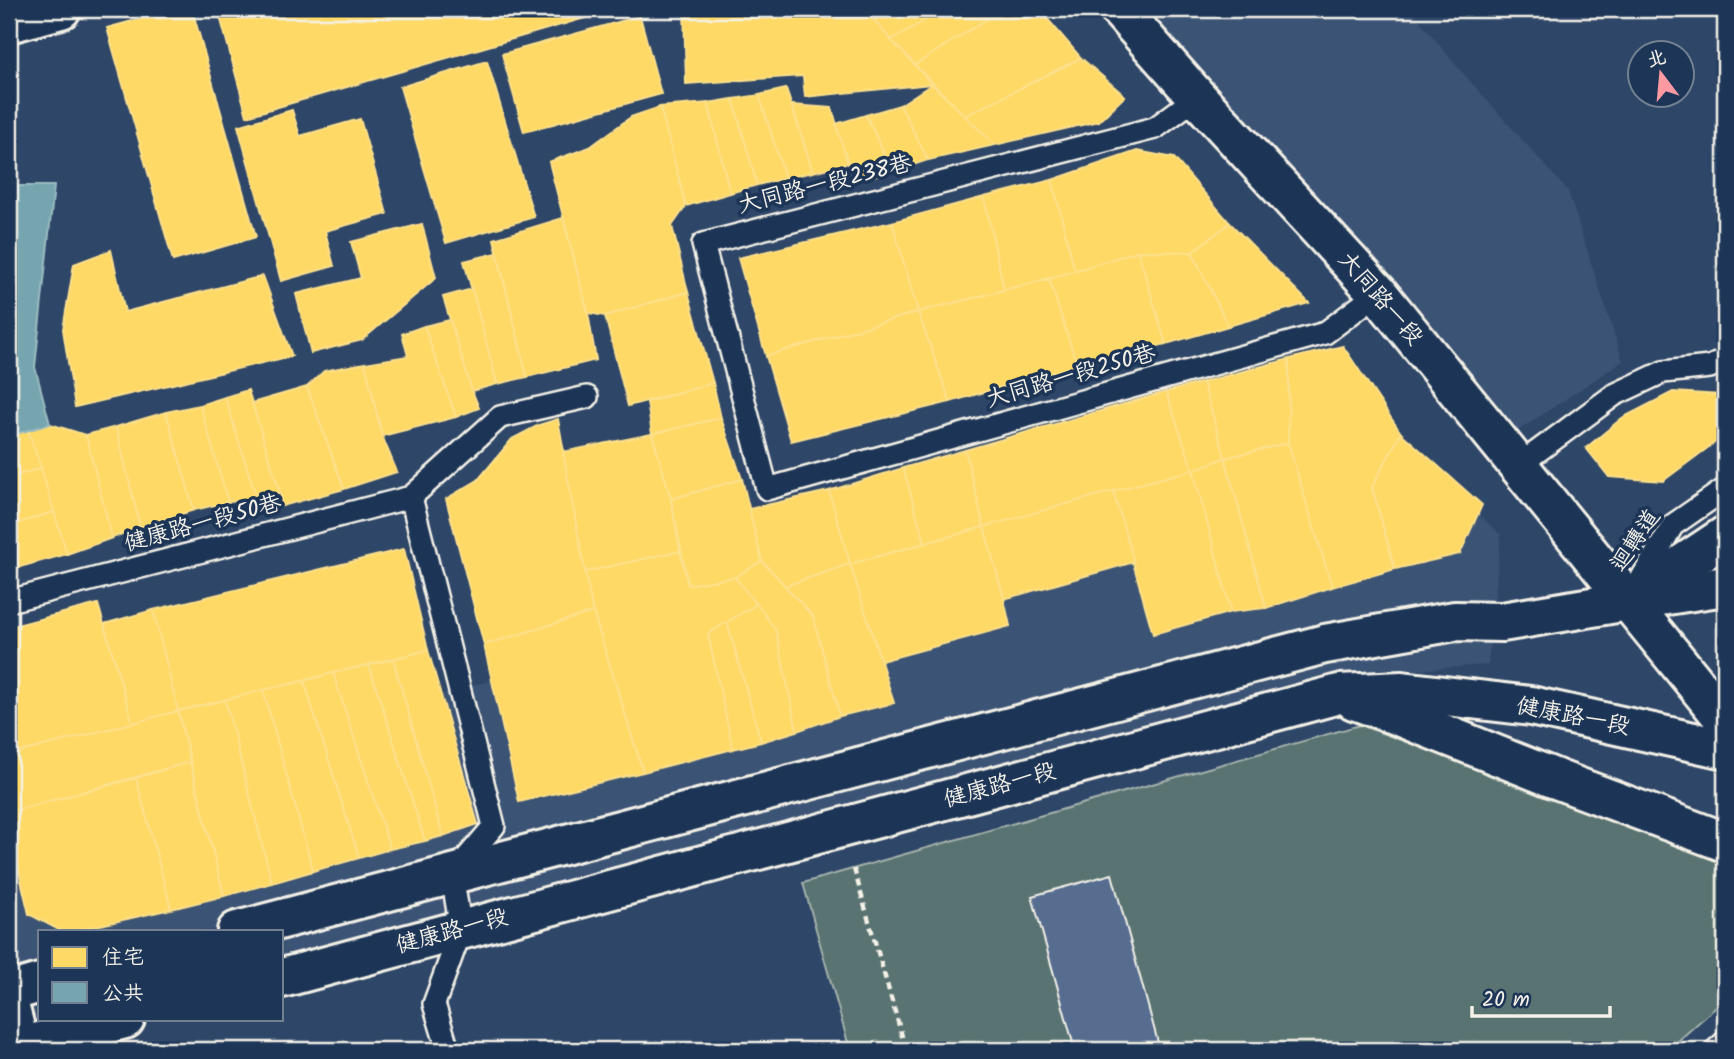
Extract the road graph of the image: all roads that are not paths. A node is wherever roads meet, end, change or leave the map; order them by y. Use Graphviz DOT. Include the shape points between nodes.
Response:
graph roads {
  1 [pos="1119,9"];
  2 [pos="53,10"];
  3 [pos="9,23"];
  4 [pos="1196,97"];
  5 [pos="1378,293"];
  6 [pos="1725,360"];
  7 [pos="587,397"];
  8 [pos="1519,465"];
  9 [pos="767,489"];
  10 [pos="1725,489"];
  11 [pos="411,497"];
  12 [pos="1725,536"];
  13 [pos="1725,586"];
  14 [pos="9,601"];
  15 [pos="1628,601"];
  16 [pos="1339,695"];
  17 [pos="1725,720"];
  18 [pos="1725,748"];
  19 [pos="1725,842"];
  20 [pos="452,875"];
  21 [pos="241,930"];
  22 [pos="461,930"];
  23 [pos="284,977"];
  24 [pos="38,984"];
  25 [pos="9,992"];
  26 [pos="9,1005"];
  27 [pos="121,1020"];
  28 [pos="1725,1042"];
  29 [pos="14,1049"];
  30 [pos="448,1050"];
  31 [pos="1716,1050"];
  1 -- 4 [label="street, 大同路一段"];
  2 -- 3 [label="street"];
  4 -- 5 [label="street, 大同路一段"];
  4 -- 9 [label="lane, 大同路一段238巷" via="1155,128 704,244"];
  5 -- 8 [label="street, 大同路一段"];
  5 -- 9 [label="lane, 大同路一段250巷" via="1325,333"];
  6 -- 8 [label="lane" via="1710,367 1663,372 1614,395"];
  7 -- 11 [label="lane, 健康路一段50巷" via="499,417"];
  8 -- 15 [label="street, 大同路一段"];
  10 -- 15 [label="lane, 迴轉道" via="1673,525"];
  11 -- 14 [label="lane, 健康路一段50巷"];
  11 -- 20 [label="lane" via="494,826"];
  12 -- 15 [label="street"];
  13 -- 15 [label="street"];
  15 -- 17 [label="street, 大同路一段"];
  15 -- 20 [label="street" via="1502,622 1455,621 1325,643"];
  16 -- 18 [label="street, 健康路一段" via="1402,691 1531,706"];
  16 -- 19 [label="street"];
  16 -- 22 [label="street, 健康路一段"];
  20 -- 21 [label="street"];
  20 -- 22 [label="lane"];
  22 -- 23 [label="street, 健康路一段"];
  22 -- 30 [label="lane" via="434,1004"];
  24 -- 25 [label="street"];
  26 -- 29 [label="street"];
  27 -- 29 [label="street"];
  28 -- 31 [label="lane"];
}
